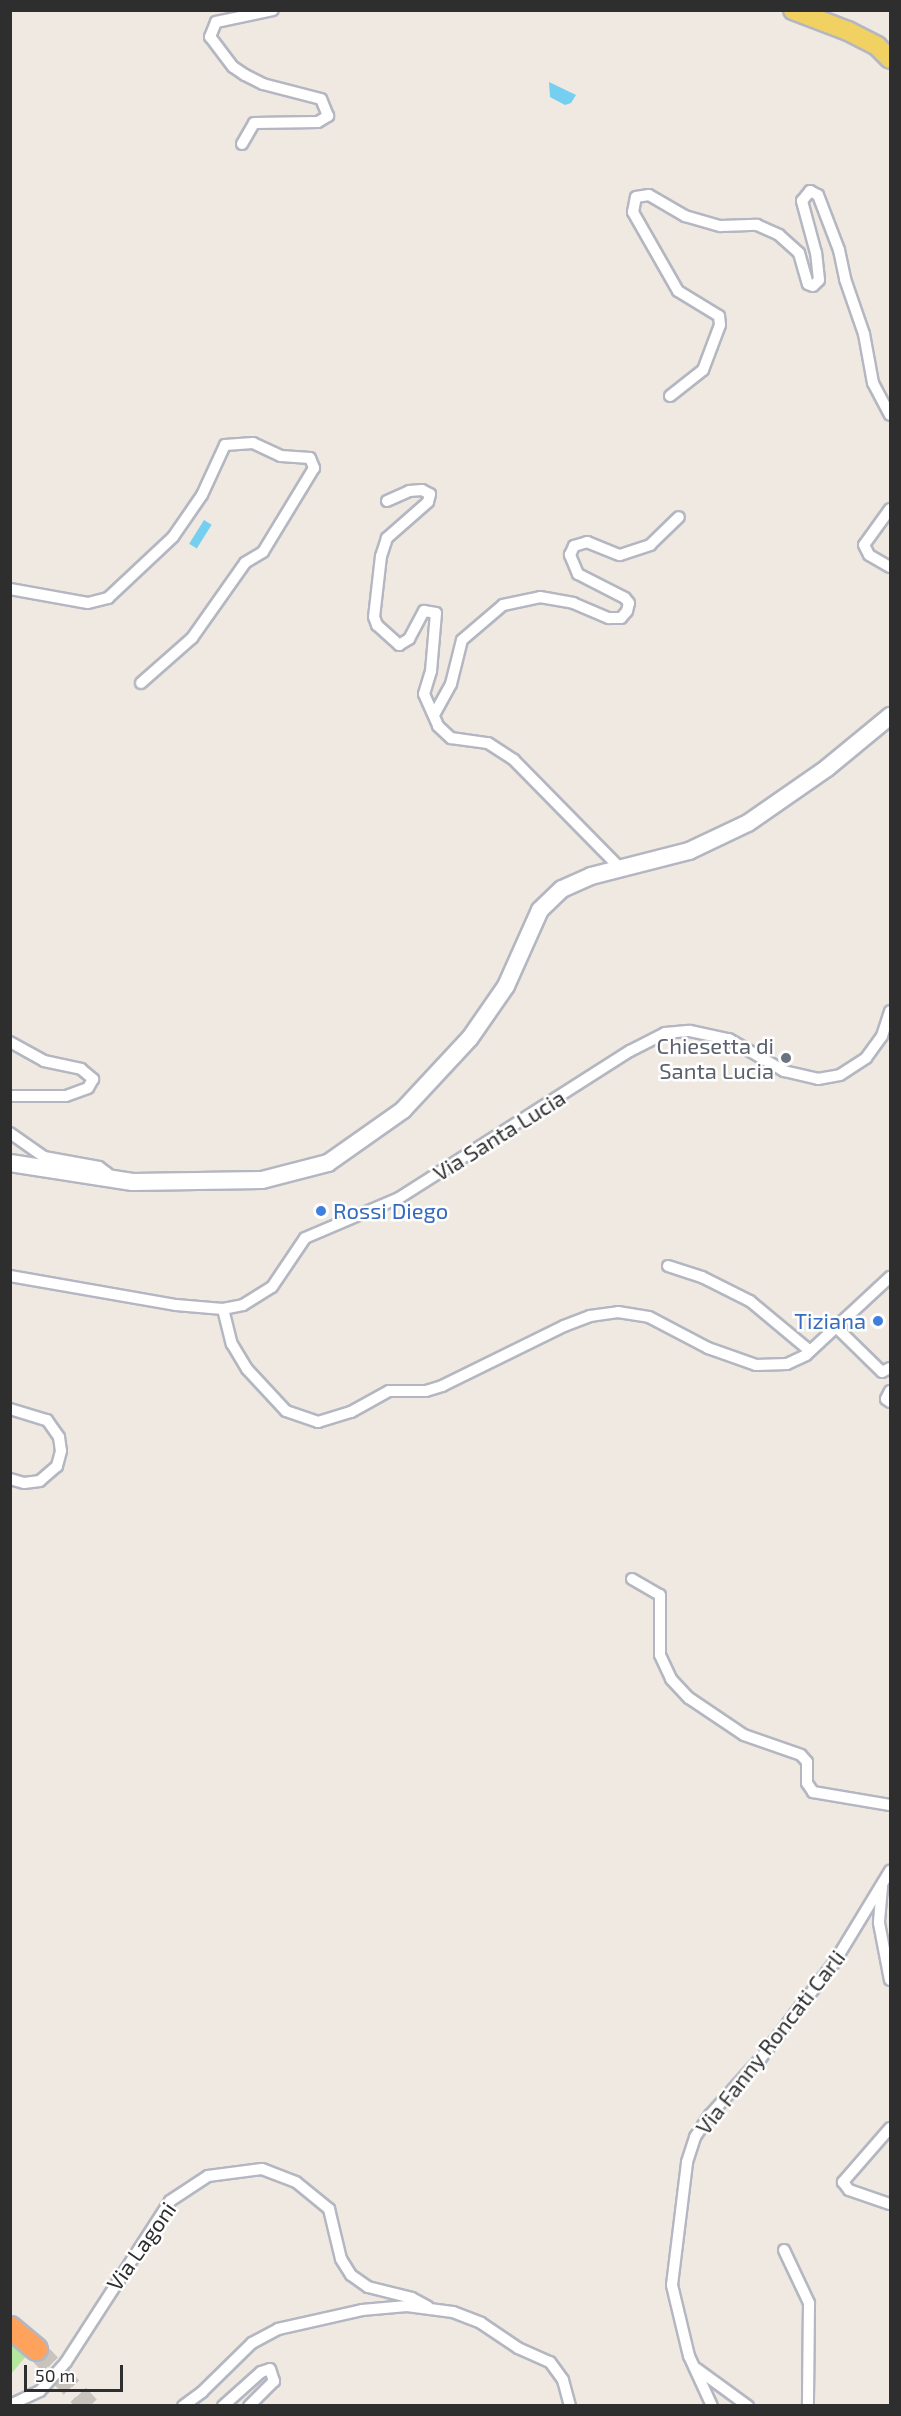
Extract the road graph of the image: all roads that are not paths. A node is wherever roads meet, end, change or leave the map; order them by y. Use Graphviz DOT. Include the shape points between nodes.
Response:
graph roads {
  1 [pos="273,10"];
  2 [pos="793,10"];
  3 [pos="891,58"];
  4 [pos="242,144"];
  5 [pos="670,396"];
  6 [pos="891,414"];
  7 [pos="387,501"];
  8 [pos="891,509"];
  9 [pos="679,517"];
  10 [pos="891,567"];
  11 [pos="10,589"];
  12 [pos="141,683"];
  13 [pos="435,712"];
  14 [pos="891,716"];
  15 [pos="621,869"];
  16 [pos="891,1011"];
  17 [pos="10,1042"];
  18 [pos="10,1095"];
  19 [pos="10,1133"];
  20 [pos="10,1163"];
  21 [pos="106,1180"];
  22 [pos="668,1266"];
  23 [pos="10,1276"];
  24 [pos="891,1277"];
  25 [pos="223,1309"];
  26 [pos="836,1327"];
  27 [pos="810,1351"];
  28 [pos="891,1368"];
  29 [pos="891,1391"];
  30 [pos="891,1402"];
  31 [pos="10,1409"];
  32 [pos="10,1479"];
  33 [pos="632,1579"];
  34 [pos="891,1805"];
  35 [pos="891,1871"];
  36 [pos="882,1884"];
  37 [pos="891,1980"];
  38 [pos="891,2128"];
  39 [pos="891,2204"];
  40 [pos="784,2250"];
  41 [pos="428,2307"];
  42 [pos="10,2327"];
  43 [pos="36,2349"];
  44 [pos="692,2365"];
  45 [pos="10,2405"];
  46 [pos="183,2406"];
  47 [pos="224,2406"];
  48 [pos="249,2406"];
  49 [pos="570,2406"];
  50 [pos="712,2406"];
  51 [pos="748,2406"];
  52 [pos="808,2406"];
  1 -- 4 [label="street" via="216,22 210,37 233,67 263,84 321,99 328,116 318,122 254,123"];
  2 -- 3 [label="main road" via="848,31"];
  5 -- 6 [label="street" via="703,370 720,325 719,316 678,291 633,212 636,197 649,195 685,216 722,226 757,225 780,235 799,253 808,284 813,286 819,280 816,253 802,201 810,191 818,195 836,241 844,279 864,334 873,383"];
  7 -- 13 [label="street" via="409,491 422,490 430,495 428,502 387,538 374,617 377,625 399,645 409,639 424,610 435,613 431,671 424,694"];
  8 -- 10 [label="street" via="864,545 874,560"];
  9 -- 13 [label="street" via="650,545 620,555 586,542 574,546 570,555 578,574 625,598 629,603 627,611 621,618 609,618 573,603 540,597 503,605 462,640 451,684"];
  11 -- 12 [label="street" via="88,603 108,598 174,537 202,495 225,446 253,443 281,456 310,458 314,468 263,552 245,563 192,638"];
  13 -- 15 [label="street" via="438,726 451,738 488,743 514,760"];
  14 -- 15 [label="main road" via="827,768 748,823 689,851"];
  15 -- 21 [label="main road" via="591,876 562,889 540,910 506,986 470,1038 403,1110 335,1159 294,1174 262,1180"];
  16 -- 25 [label="street, Via Santa Lucia" via="882,1036 866,1058 840,1075 818,1079 783,1071 729,1039 690,1031 665,1034 630,1051 399,1198 312,1234 298,1246 267,1292 252,1302"];
  17 -- 18 [label="street" via="44,1061 81,1069 93,1079 88,1088 66,1096 41,1099"];
  19 -- 21 [label="street" via="44,1157 99,1167 106,1173"];
  20 -- 21 [label="main road"];
  22 -- 27 [label="street" via="702,1277 750,1301"];
  23 -- 25 [label="street, Via Santa Lucia" via="176,1305"];
  24 -- 26 [label="street"];
  25 -- 27 [label="street" via="232,1344 247,1369 286,1411 310,1422 333,1420 389,1391 426,1391 442,1386 590,1316 618,1312 656,1319 708,1348 756,1365 787,1364"];
  26 -- 27 [label="street"];
  26 -- 28 [label="street" via="882,1372"];
  29 -- 30 [label="street" via="886,1399"];
  31 -- 32 [label="street" via="47,1420 59,1437 61,1451 57,1466 46,1477 32,1483"];
  33 -- 34 [label="street" via="660,1595 660,1655 671,1678 689,1698 744,1735 801,1755 807,1762 807,1783 813,1792"];
  35 -- 36 [label="street, Via Fanny Roncati Carli"];
  36 -- 37 [label="street" via="879,1923"];
  36 -- 44 [label="street, Via Fanny Roncati Carli" via="834,1963 695,2137 686,2168 672,2285 678,2325"];
  38 -- 39 [label="street" via="843,2182 849,2190"];
  40 -- 52 [label="street" via="809,2303"];
  41 -- 45 [label="street, Via Lagoni" via="412,2298 368,2287 351,2275 341,2259 329,2210 296,2182 262,2169 208,2176 170,2201 66,2362 40,2391"];
  41 -- 46 [label="street" via="362,2310 278,2328 252,2343"];
  41 -- 49 [label="street" via="481,2323 518,2349 550,2362 563,2380"];
  42 -- 43 [label="highway"];
  44 -- 50 [label="street, Via Fanny Roncati Carli"];
  44 -- 51 [label="street, Via Fanny Roncati Carli"];
  47 -- 48 [label="street" via="261,2372 270,2369 274,2380"];
}
